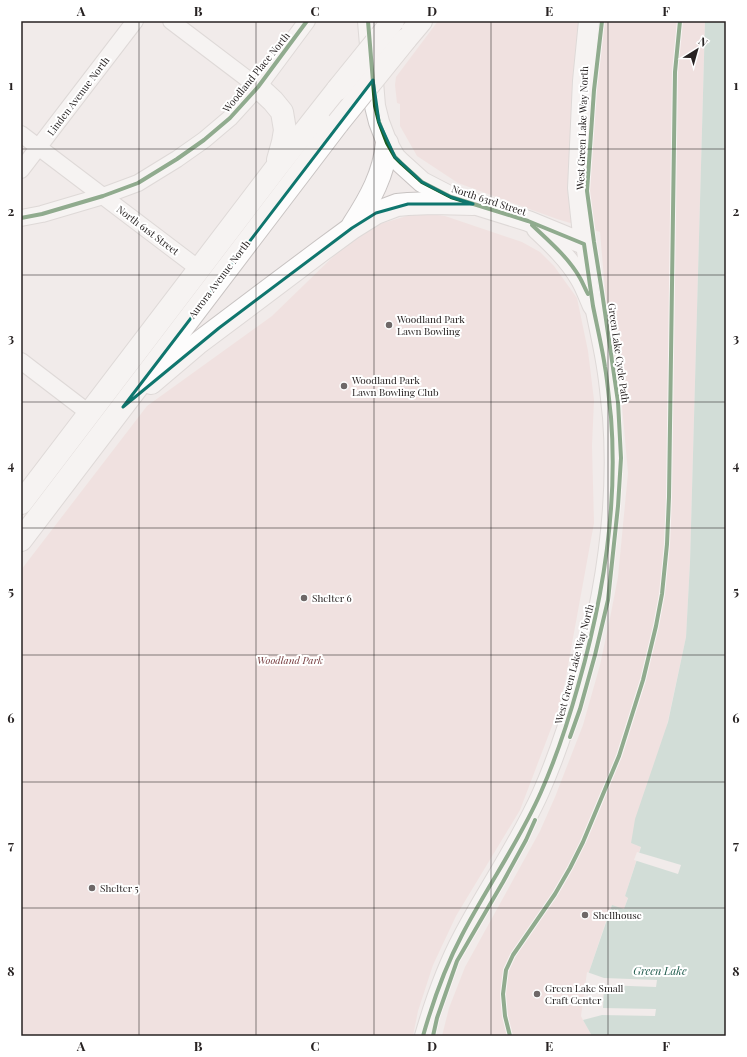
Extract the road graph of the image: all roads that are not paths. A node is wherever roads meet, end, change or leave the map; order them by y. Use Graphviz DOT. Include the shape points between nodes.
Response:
graph roads {
  1 [pos="135,21"];
  2 [pos="171,21"];
  3 [pos="307,21"];
  4 [pos="368,21"];
  5 [pos="393,21"];
  6 [pos="421,21"];
  7 [pos="589,21"];
  8 [pos="258,87"];
  9 [pos="21,134"];
  10 [pos="387,143"];
  11 [pos="39,147"];
  12 [pos="276,168"];
  13 [pos="21,170"];
  14 [pos="103,196"];
  15 [pos="473,204"];
  16 [pos="21,218"];
  17 [pos="528,221"];
  18 [pos="352,228"];
  19 [pos="584,244"];
  20 [pos="199,269"];
  21 [pos="593,306"];
  22 [pos="21,361"];
  23 [pos="123,407"];
  24 [pos="89,413"];
  25 [pos="21,502"];
  26 [pos="21,540"];
  27 [pos="423,1036"];
  1 -- 11 [label="street, Linden Avenue North"];
  2 -- 8 [label="street"];
  3 -- 8 [label="street, Woodland Place North"];
  4 -- 10 [label="main road, North 63rd Street" via="375,106"];
  5 -- 12 [label="highway, bridge"];
  6 -- 23 [label="highway, Aurora Avenue North, bridge" via="338,123"];
  7 -- 19 [label="main road, West Green Lake Way North" via="583,81 578,188"];
  8 -- 12 [label="highway" via="282,112 285,130"];
  8 -- 14 [label="street, Woodland Place North" via="230,118 177,159 138,183"];
  9 -- 11 [label="street, North 61st Street"];
  10 -- 15 [label="main road, North 63rd Street" via="395,157 422,182 451,197"];
  10 -- 18 [label="highway" via="376,186"];
  11 -- 13 [label="street, Linden Avenue North"];
  11 -- 14 [label="street, North 61st Street"];
  12 -- 20 [label="highway"];
  14 -- 16 [label="street, Woodland Place North"];
  14 -- 20 [label="street, North 61st Street"];
  15 -- 17 [label="main road, North 63rd Street"];
  15 -- 18 [label="highway" via="397,205 376,213"];
  17 -- 19 [label="main road, North 63rd Street"];
  17 -- 21 [label="main road" via="567,260 580,277"];
  18 -- 23 [label="highway" via="197,344"];
  19 -- 21 [label="street, West Green Lake Way North"];
  20 -- 24 [label="highway"];
  21 -- 27 [label="street, West Green Lake Way North" via="605,368 611,418 613,478 608,541 586,658 566,729 541,792 450,959 438,987"];
  22 -- 24 [label="street"];
  23 -- 26 [label="highway, Aurora Avenue North"];
  24 -- 25 [label="highway"];
}
